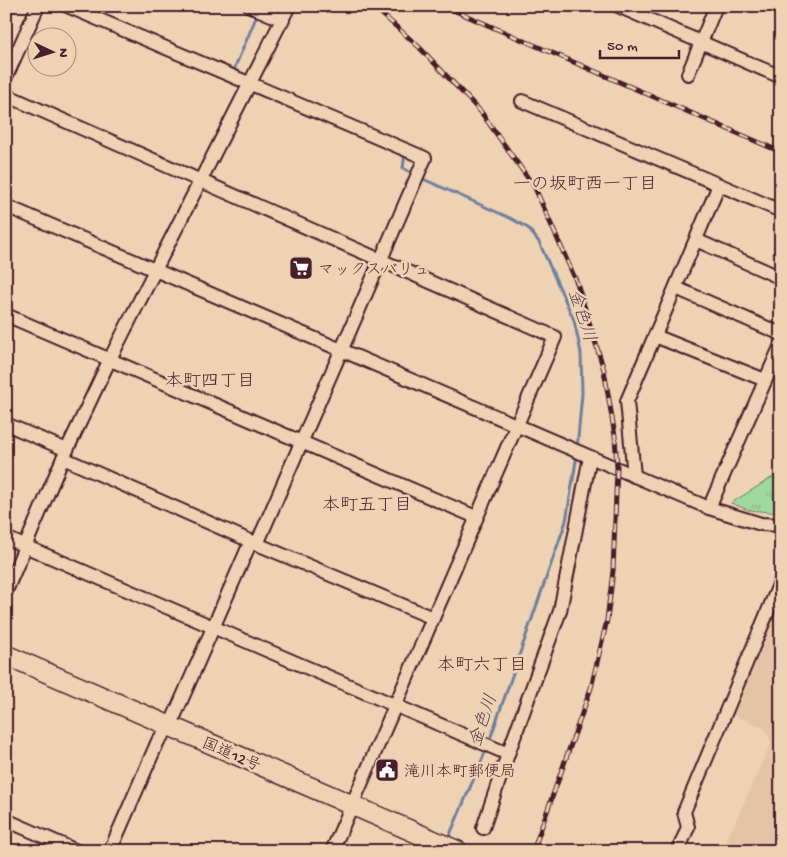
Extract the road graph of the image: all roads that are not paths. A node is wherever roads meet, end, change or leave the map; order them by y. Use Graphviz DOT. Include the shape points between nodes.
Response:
graph roads {
  1 [pos="38,6"];
  2 [pos="67,6"];
  3 [pos="250,6"];
  4 [pos="289,6"];
  5 [pos="618,6"];
  6 [pos="716,6"];
  7 [pos="283,20"];
  8 [pos="701,42"];
  9 [pos="688,74"];
  10 [pos="6,77"];
  11 [pos="781,77"];
  12 [pos="249,85"];
  13 [pos="6,95"];
  14 [pos="522,101"];
  15 [pos="200,180"];
  16 [pos="719,185"];
  17 [pos="6,206"];
  18 [pos="781,211"];
  19 [pos="696,240"];
  20 [pos="381,261"];
  21 [pos="155,270"];
  22 [pos="781,278"];
  23 [pos="676,288"];
  24 [pos="6,315"];
  25 [pos="781,334"];
  26 [pos="655,336"];
  27 [pos="781,345"];
  28 [pos="341,350"];
  29 [pos="110,359"];
  30 [pos="765,380"];
  31 [pos="6,424"];
  32 [pos="516,425"];
  33 [pos="302,444"];
  34 [pos="65,454"];
  35 [pos="590,457"];
  36 [pos="634,476"];
  37 [pos="709,508"];
  38 [pos="476,517"];
  39 [pos="781,525"];
  40 [pos="6,538"];
  41 [pos="254,543"];
  42 [pos="25,547"];
  43 [pos="781,580"];
  44 [pos="6,591"];
  45 [pos="433,618"];
  46 [pos="214,628"];
  47 [pos="6,655"];
  48 [pos="394,705"];
  49 [pos="170,726"];
  50 [pos="508,754"];
  51 [pos="352,805"];
  52 [pos="6,820"];
  53 [pos="483,828"];
  54 [pos="77,851"];
  55 [pos="110,851"];
  56 [pos="332,851"];
  57 [pos="458,851"];
  58 [pos="678,851"];
  1 -- 10 [label="street"];
  2 -- 12 [label="street"];
  3 -- 7 [label="street"];
  4 -- 7 [label="street"];
  5 -- 8 [label="street"];
  6 -- 8 [label="street"];
  7 -- 12 [label="street"];
  8 -- 9 [label="street"];
  8 -- 11 [label="street"];
  12 -- 15 [label="street"];
  12 -- 20 [label="street" via="425,158"];
  13 -- 15 [label="street"];
  14 -- 16 [label="street"];
  15 -- 20 [label="street"];
  15 -- 21 [label="street"];
  16 -- 18 [label="street"];
  16 -- 19 [label="street"];
  17 -- 21 [label="street"];
  19 -- 22 [label="street"];
  19 -- 23 [label="street"];
  20 -- 28 [label="street"];
  20 -- 32 [label="street" via="555,336"];
  21 -- 28 [label="street"];
  21 -- 29 [label="street"];
  23 -- 25 [label="street"];
  23 -- 26 [label="street"];
  24 -- 29 [label="street"];
  26 -- 30 [label="street"];
  26 -- 36 [label="street" via="627,401"];
  27 -- 30 [label="street"];
  28 -- 32 [label="street"];
  28 -- 33 [label="street"];
  29 -- 33 [label="street"];
  29 -- 34 [label="street"];
  30 -- 37 [label="street"];
  31 -- 34 [label="street"];
  32 -- 35 [label="street"];
  32 -- 38 [label="street"];
  33 -- 38 [label="street"];
  33 -- 41 [label="street"];
  34 -- 41 [label="street"];
  34 -- 42 [label="street"];
  35 -- 36 [label="street"];
  35 -- 50 [label="street" via="560,611"];
  36 -- 37 [label="street"];
  37 -- 39 [label="street" via="761,524"];
  38 -- 45 [label="street"];
  40 -- 42 [label="street"];
  41 -- 45 [label="street"];
  41 -- 46 [label="street"];
  42 -- 44 [label="street"];
  42 -- 46 [label="street"];
  43 -- 58 [label="street" via="684,812 688,827"];
  45 -- 48 [label="street"];
  46 -- 48 [label="street"];
  46 -- 49 [label="street"];
  47 -- 49 [label="highway, 国道12号"];
  48 -- 50 [label="street"];
  48 -- 51 [label="street"];
  49 -- 51 [label="highway, 国道12号"];
  49 -- 55 [label="street" via="158,741"];
  50 -- 53 [label="street"];
  51 -- 56 [label="street"];
  51 -- 57 [label="highway, 国道12号"];
  52 -- 54 [label="street"];
}
